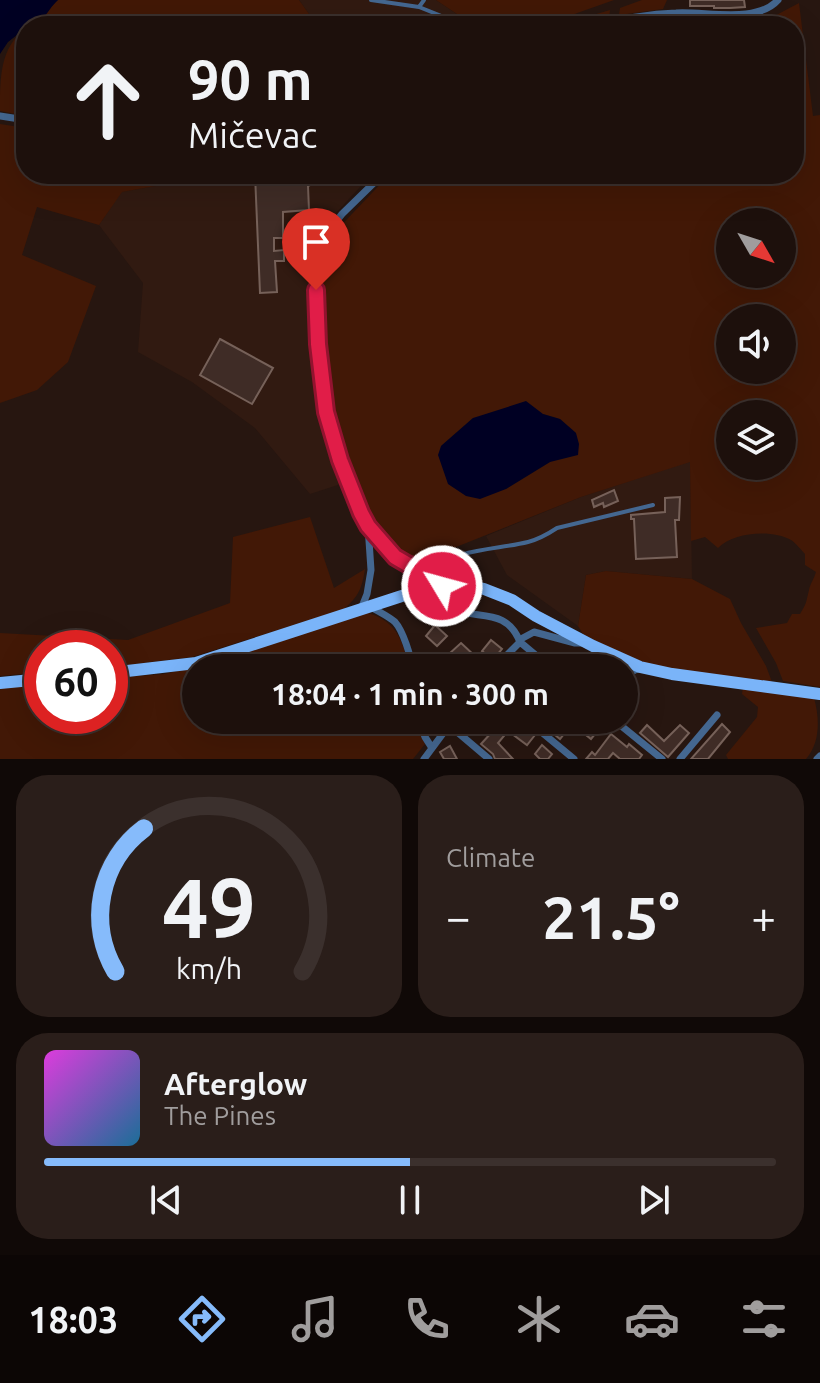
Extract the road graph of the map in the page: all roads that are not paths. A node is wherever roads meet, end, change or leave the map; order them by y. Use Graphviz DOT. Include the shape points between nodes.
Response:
graph roads {
  1 [pos="371,0"];
  2 [pos="424,0"];
  3 [pos="778,0"];
  4 [pos="419,7"];
  5 [pos="442,16"];
  6 [pos="653,16"];
  7 [pos="373,184"];
  8 [pos="653,505"];
  9 [pos="368,526"];
  10 [pos="430,572"];
  11 [pos="445,586"];
  12 [pos="366,608"];
  13 [pos="520,641"];
  14 [pos="590,645"];
  15 [pos="409,654"];
  16 [pos="507,654"];
  17 [pos="535,654"];
  18 [pos="596,654"];
  19 [pos="640,667"];
  20 [pos="128,671"];
  21 [pos="24,681"];
  22 [pos="0,683"];
  23 [pos="820,694"];
  24 [pos="717,715"];
  25 [pos="424,734"];
  26 [pos="443,734"];
  27 [pos="463,734"];
  28 [pos="544,734"];
  29 [pos="631,734"];
  30 [pos="432,748"];
  31 [pos="424,759"];
  32 [pos="489,759"];
  33 [pos="574,759"];
  34 [pos="662,759"];
  35 [pos="680,759"];
  1 -- 4 [label="lane"];
  2 -- 4 [label="lane"];
  3 -- 6 [label="street" via="747,14"];
  4 -- 5 [label="lane"];
  7 -- 9 [label="street" via="315,248 326,412"];
  8 -- 10 [label="lane" via="557,528 531,542 448,559"];
  9 -- 10 [label="street" via="395,557"];
  9 -- 12 [label="street" via="371,570"];
  10 -- 11 [label="street"];
  11 -- 12 [label="main road"];
  11 -- 13 [label="street" via="451,608 490,615"];
  11 -- 14 [label="main road" via="496,593"];
  12 -- 15 [label="street" via="399,627"];
  12 -- 20 [label="main road" via="196,663"];
  13 -- 14 [label="street" via="534,632"];
  13 -- 16 [label="street"];
  13 -- 17 [label="street"];
  14 -- 18 [label="street"];
  14 -- 19 [label="main road"];
  19 -- 23 [label="main road"];
  21 -- 22 [label="main road"];
  24 -- 35 [label="street"];
  25 -- 30 [label="street"];
  26 -- 30 [label="street"];
  27 -- 32 [label="street"];
  28 -- 33 [label="street"];
  29 -- 34 [label="street"];
  30 -- 31 [label="street"];
}
